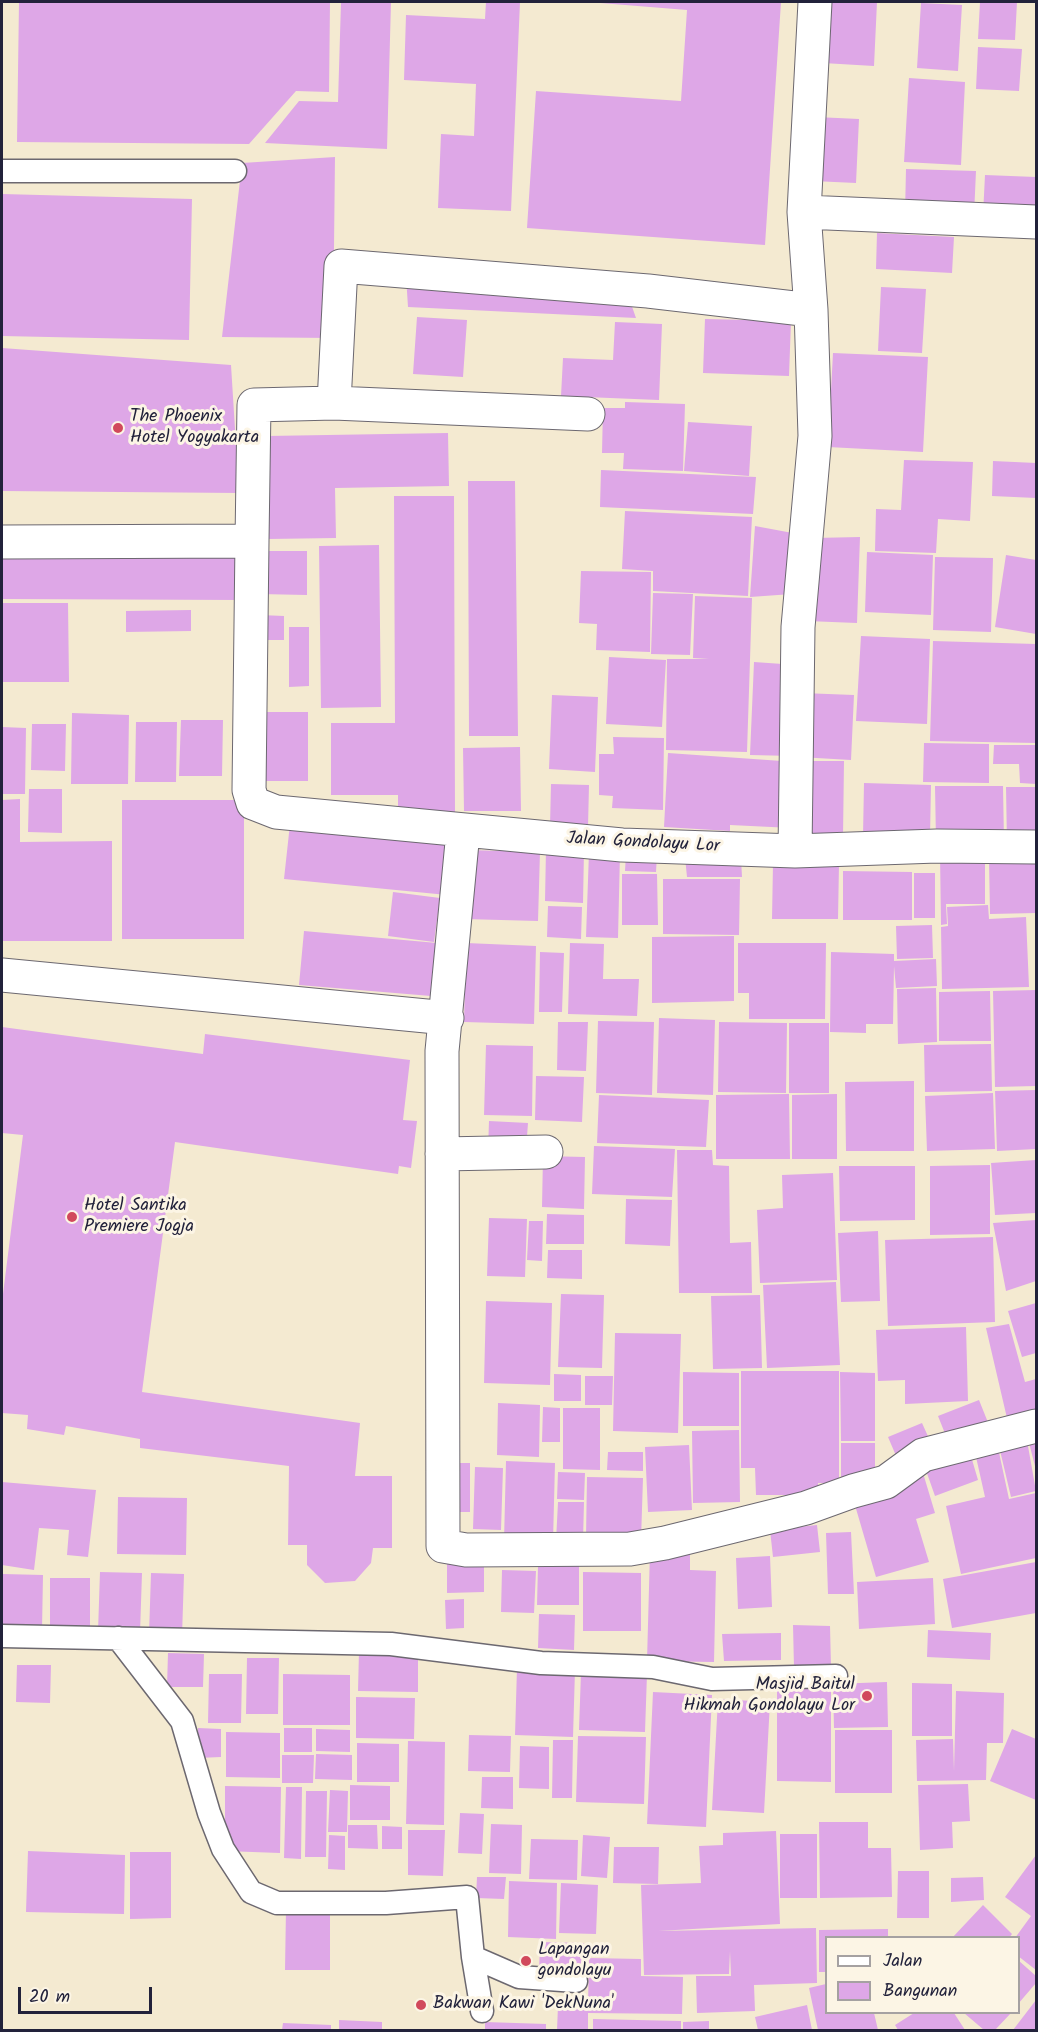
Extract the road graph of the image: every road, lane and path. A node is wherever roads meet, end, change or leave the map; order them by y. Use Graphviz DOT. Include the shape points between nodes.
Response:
graph roads {
  1 [pos="815,2"];
  2 [pos="2,171"];
  3 [pos="236,171"];
  4 [pos="804,212"];
  5 [pos="1036,222"];
  6 [pos="811,310"];
  7 [pos="334,403"];
  8 [pos="588,414"];
  9 [pos="252,541"];
  10 [pos="2,542"];
  11 [pos="463,832"];
  12 [pos="1036,847"];
  13 [pos="795,851"];
  14 [pos="2,975"];
  15 [pos="447,1018"];
  16 [pos="546,1152"];
  17 [pos="442,1154"];
  18 [pos="1036,1426"];
  19 [pos="2,1636"];
  20 [pos="118,1638"];
  21 [pos="836,1676"];
  22 [pos="473,1957"];
  23 [pos="576,1981"];
  24 [pos="482,2011"];
  1 -- 4 [label="street"];
  2 -- 3 [label="lane"];
  4 -- 5 [label="street"];
  4 -- 6 [label="street"];
  6 -- 7 [label="street" via="648,291 341,266"];
  6 -- 13 [label="street" via="815,436 798,627"];
  7 -- 8 [label="street"];
  7 -- 9 [label="street" via="254,405"];
  9 -- 10 [label="street"];
  9 -- 11 [label="street, Jalan Gondolayu Lor" via="249,790 253,803 276,812"];
  11 -- 13 [label="street, Jalan Gondolayu Lor" via="622,845"];
  11 -- 15 [label="street"];
  12 -- 13 [label="street, Jalan Gondolayu Lor"];
  14 -- 15 [label="street"];
  15 -- 17 [label="street" via="442,1051"];
  16 -- 17 [label="street"];
  17 -- 18 [label="street" via="443,1546 466,1550 630,1549 665,1543 806,1508 886,1482 923,1455"];
  19 -- 20 [label="lane"];
  20 -- 21 [label="lane" via="391,1644 541,1663 653,1667 712,1679"];
  20 -- 22 [label="lane" via="182,1721 223,1849 251,1892 277,1903 467,1897"];
  22 -- 23 [label="lane" via="519,1977"];
  22 -- 24 [label="lane"];
}
